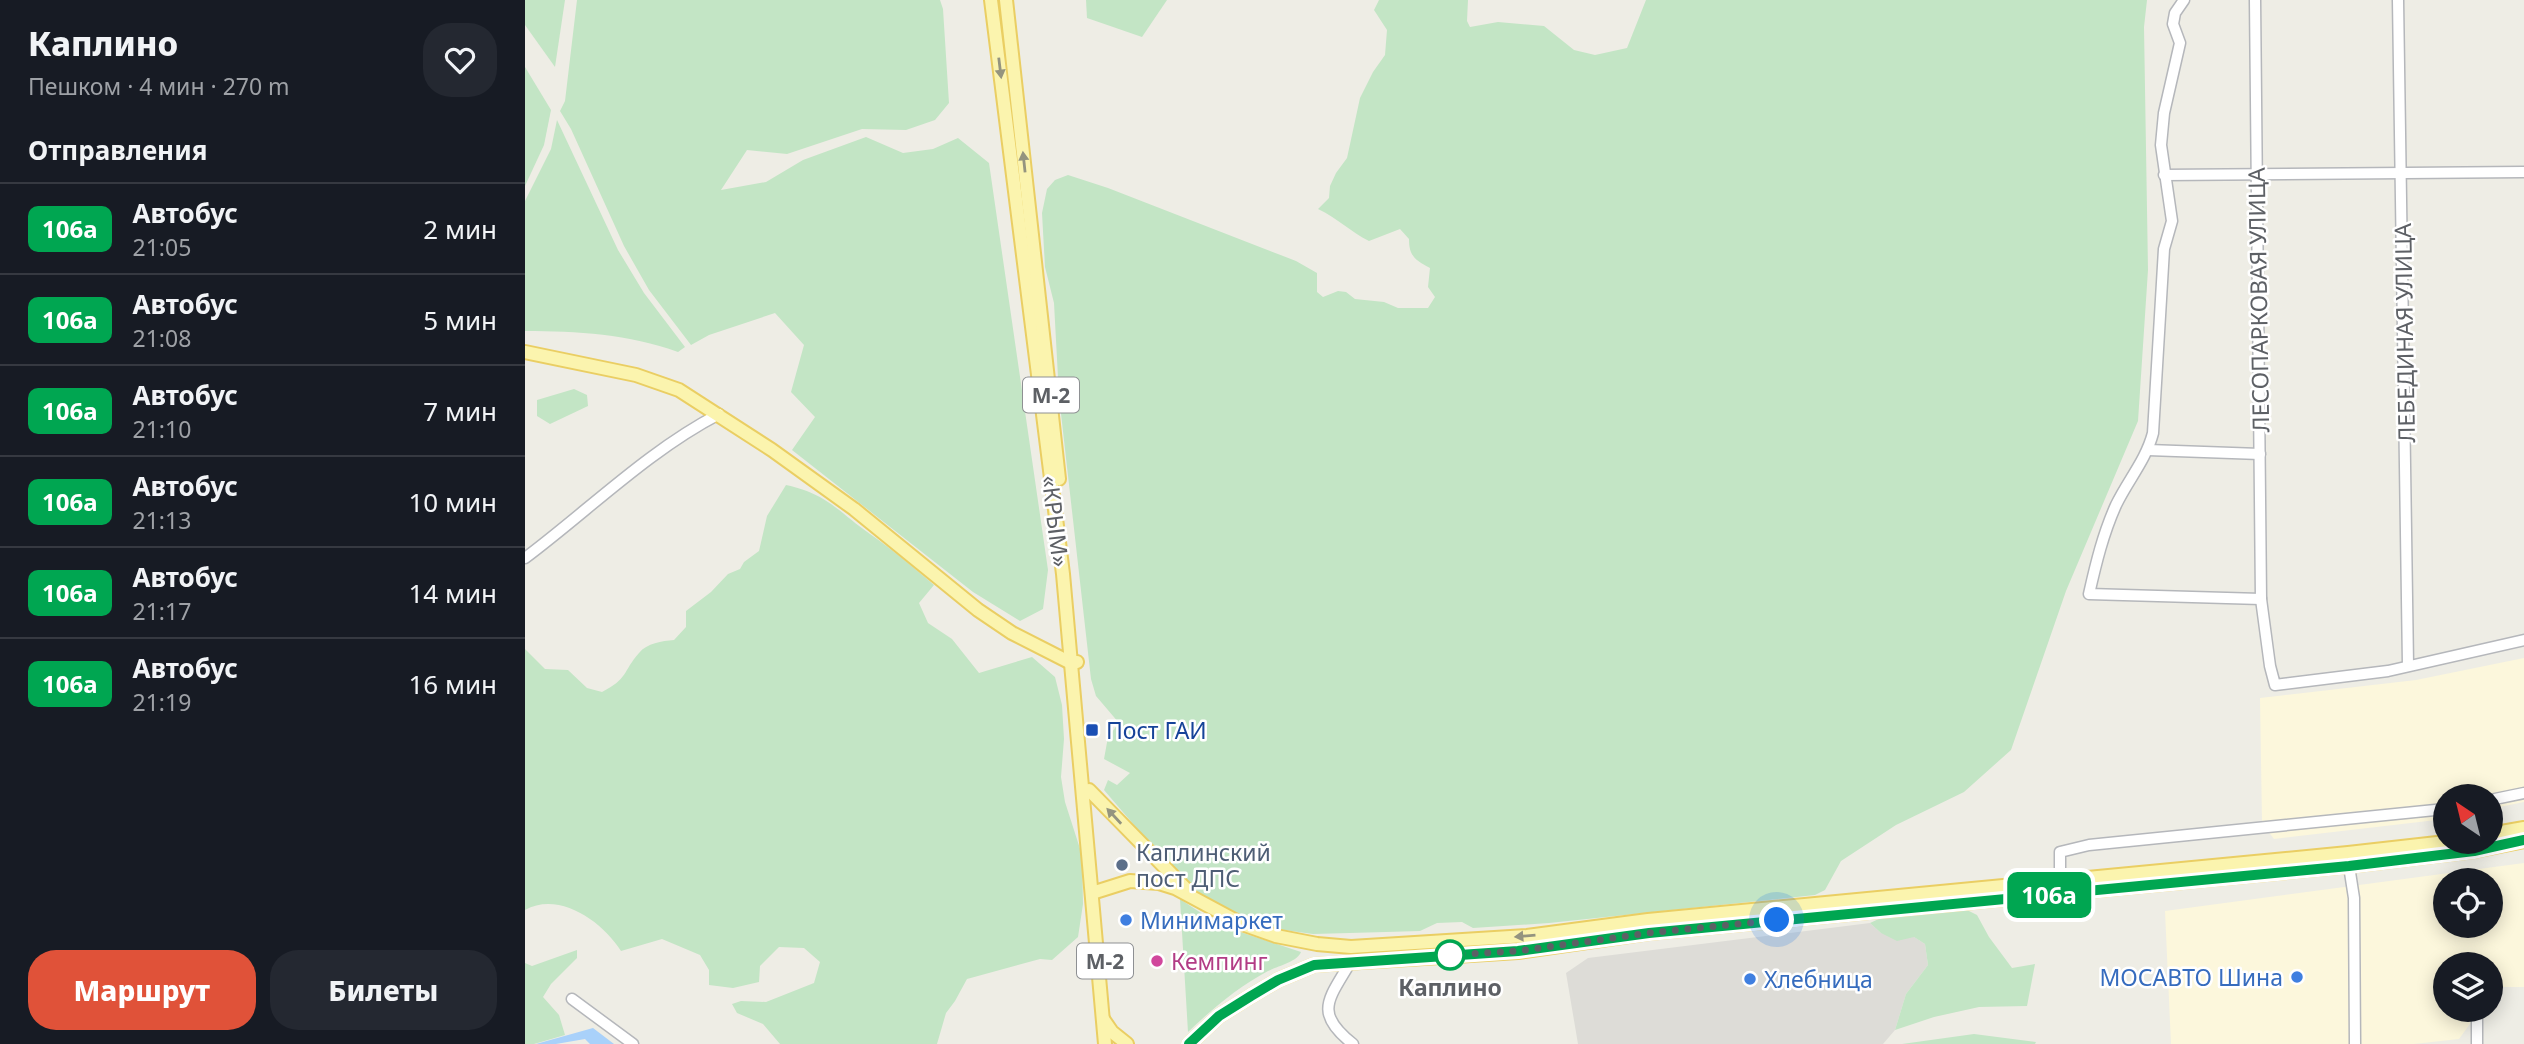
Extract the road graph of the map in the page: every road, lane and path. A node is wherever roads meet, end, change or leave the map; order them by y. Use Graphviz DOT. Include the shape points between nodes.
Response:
graph roads {
  1 [pos="991,0"];
  2 [pos="1006,0"];
  3 [pos="2184,0"];
  4 [pos="2255,0"];
  5 [pos="2398,0"];
  6 [pos="2401,172"];
  7 [pos="2524,172"];
  8 [pos="2257,173"];
  9 [pos="2164,175"];
  10 [pos="525,352"];
  11 [pos="719,414"];
  12 [pos="2148,450"];
  13 [pos="2260,454"];
  14 [pos="525,558"];
  15 [pos="2261,599"];
  16 [pos="2524,640"];
  17 [pos="1075,662"];
  18 [pos="2408,665"];
  19 [pos="1089,790"];
  20 [pos="2524,793"];
  21 [pos="2503,797"];
  22 [pos="2433,810"];
  23 [pos="2524,828"];
  24 [pos="2503,832"];
  25 [pos="2524,841"];
  26 [pos="2433,844"];
  27 [pos="2349,859"];
  28 [pos="2060,881"];
  29 [pos="1095,892"];
  30 [pos="1197,900"];
  31 [pos="1649,926"];
  32 [pos="1351,947"];
  33 [pos="1351,961"];
  34 [pos="572,999"];
  35 [pos="1102,1018"];
  36 [pos="2477,1022"];
  37 [pos="1112,1038"];
  38 [pos="633,1044"];
  39 [pos="1105,1044"];
  40 [pos="1127,1044"];
  41 [pos="1189,1044"];
  42 [pos="1353,1044"];
  43 [pos="2355,1044"];
  44 [pos="2477,1044"];
  1 -- 17 [label="main road, «КРЫМ» / М-2, one-way"];
  17 -- 2 [label="main road, «КРЫМ» / М-2, one-way"];
  3 -- 9 [label="street" via="2173,24 2180,43 2164,113"];
  4 -- 8 [label="street, ЛЕСОПАРКОВАЯ УЛИЦА"];
  5 -- 6 [label="street, ЛЕБЕДИНАЯ УЛИЦА"];
  6 -- 7 [label="street"];
  6 -- 8 [label="street"];
  6 -- 18 [label="street, ЛЕБЕДИНАЯ УЛИЦА"];
  8 -- 9 [label="street"];
  8 -- 13 [label="street, ЛЕСОПАРКОВАЯ УЛИЦА"];
  9 -- 12 [label="street" via="2172,221 2164,249 2153,433"];
  10 -- 11 [label="main road" via="636,375 679,390"];
  11 -- 14 [label="street" via="654,457"];
  11 -- 17 [label="main road" via="854,509 978,610 1012,633"];
  12 -- 13 [label="street"];
  12 -- 15 [label="street" via="2113,513 2089,594"];
  13 -- 15 [label="street, ЛЕСОПАРКОВАЯ УЛИЦА"];
  15 -- 18 [label="street, ЛЕСОПАРКОВАЯ УЛИЦА" via="2275,685"];
  16 -- 18 [label="street"];
  17 -- 19 [label="main road, «КРЫМ» / М-2"];
  17 -- 29 [label="main road, «КРЫМ» / М-2"];
  19 -- 29 [label="main road, «КРЫМ» / М-2"];
  30 -- 19 [label="main road, one-way"];
  20 -- 21 [label="street"];
  22 -- 28 [label="street" via="2089,845 2060,852"];
  23 -- 24 [label="main road"];
  25 -- 27 [label="main road" via="2474,851"];
  26 -- 27 [label="main road"];
  27 -- 28 [label="main road"];
  27 -- 31 [label="main road"];
  27 -- 43 [label="street" via="2354,898"];
  28 -- 31 [label="main road"];
  29 -- 30 [label="main road" via="1130,881 1159,883"];
  29 -- 35 [label="main road, «КРЫМ» / М-2"];
  29 -- 37 [label="main road, «КРЫМ» / М-2"];
  30 -- 32 [label="main road" via="1276,936"];
  31 -- 32 [label="main road, one-way"];
  31 -- 33 [label="main road" via="1518,951"];
  32 -- 33 [label="main road"];
  33 -- 41 [label="main road" via="1314,965 1278,980 1219,1016"];
  33 -- 42 [label="street" via="1327,1005 1338,1033"];
  34 -- 38 [label="street"];
  35 -- 37 [label="main road"];
  35 -- 39 [label="main road, «КРЫМ» / М-2"];
  36 -- 44 [label="street"];
  37 -- 40 [label="main road"];
}
